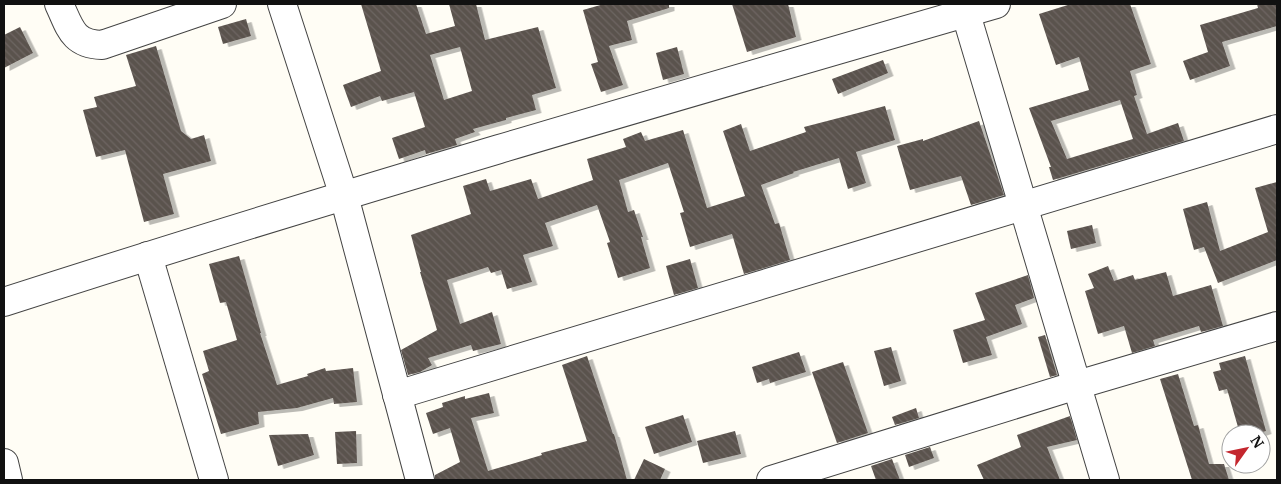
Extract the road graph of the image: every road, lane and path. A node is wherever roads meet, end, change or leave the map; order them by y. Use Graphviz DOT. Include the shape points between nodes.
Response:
graph roads {
  1 [pos="59,4"];
  2 [pos="222,4"];
  3 [pos="282,4"];
  4 [pos="996,4"];
  5 [pos="964,8"];
  6 [pos="1277,129"];
  7 [pos="344,196"];
  8 [pos="1024,206"];
  9 [pos="148,256"];
  10 [pos="4,302"];
  11 [pos="1277,326"];
  12 [pos="1077,385"];
  13 [pos="397,396"];
  14 [pos="4,463"];
  15 [pos="8,480"];
  16 [pos="214,480"];
  17 [pos="420,480"];
  18 [pos="771,480"];
  19 [pos="1105,480"];
  1 -- 2 [label="street" via="74,34 87,45 102,45"];
  3 -- 7 [label="street"];
  4 -- 5 [label="street"];
  5 -- 7 [label="street"];
  5 -- 8 [label="street"];
  6 -- 8 [label="street"];
  7 -- 9 [label="street"];
  7 -- 13 [label="street"];
  8 -- 12 [label="street"];
  8 -- 13 [label="street"];
  9 -- 10 [label="street"];
  9 -- 16 [label="street"];
  11 -- 12 [label="street"];
  12 -- 18 [label="street"];
  12 -- 19 [label="street"];
  13 -- 17 [label="street"];
  14 -- 15 [label="street"];
}
